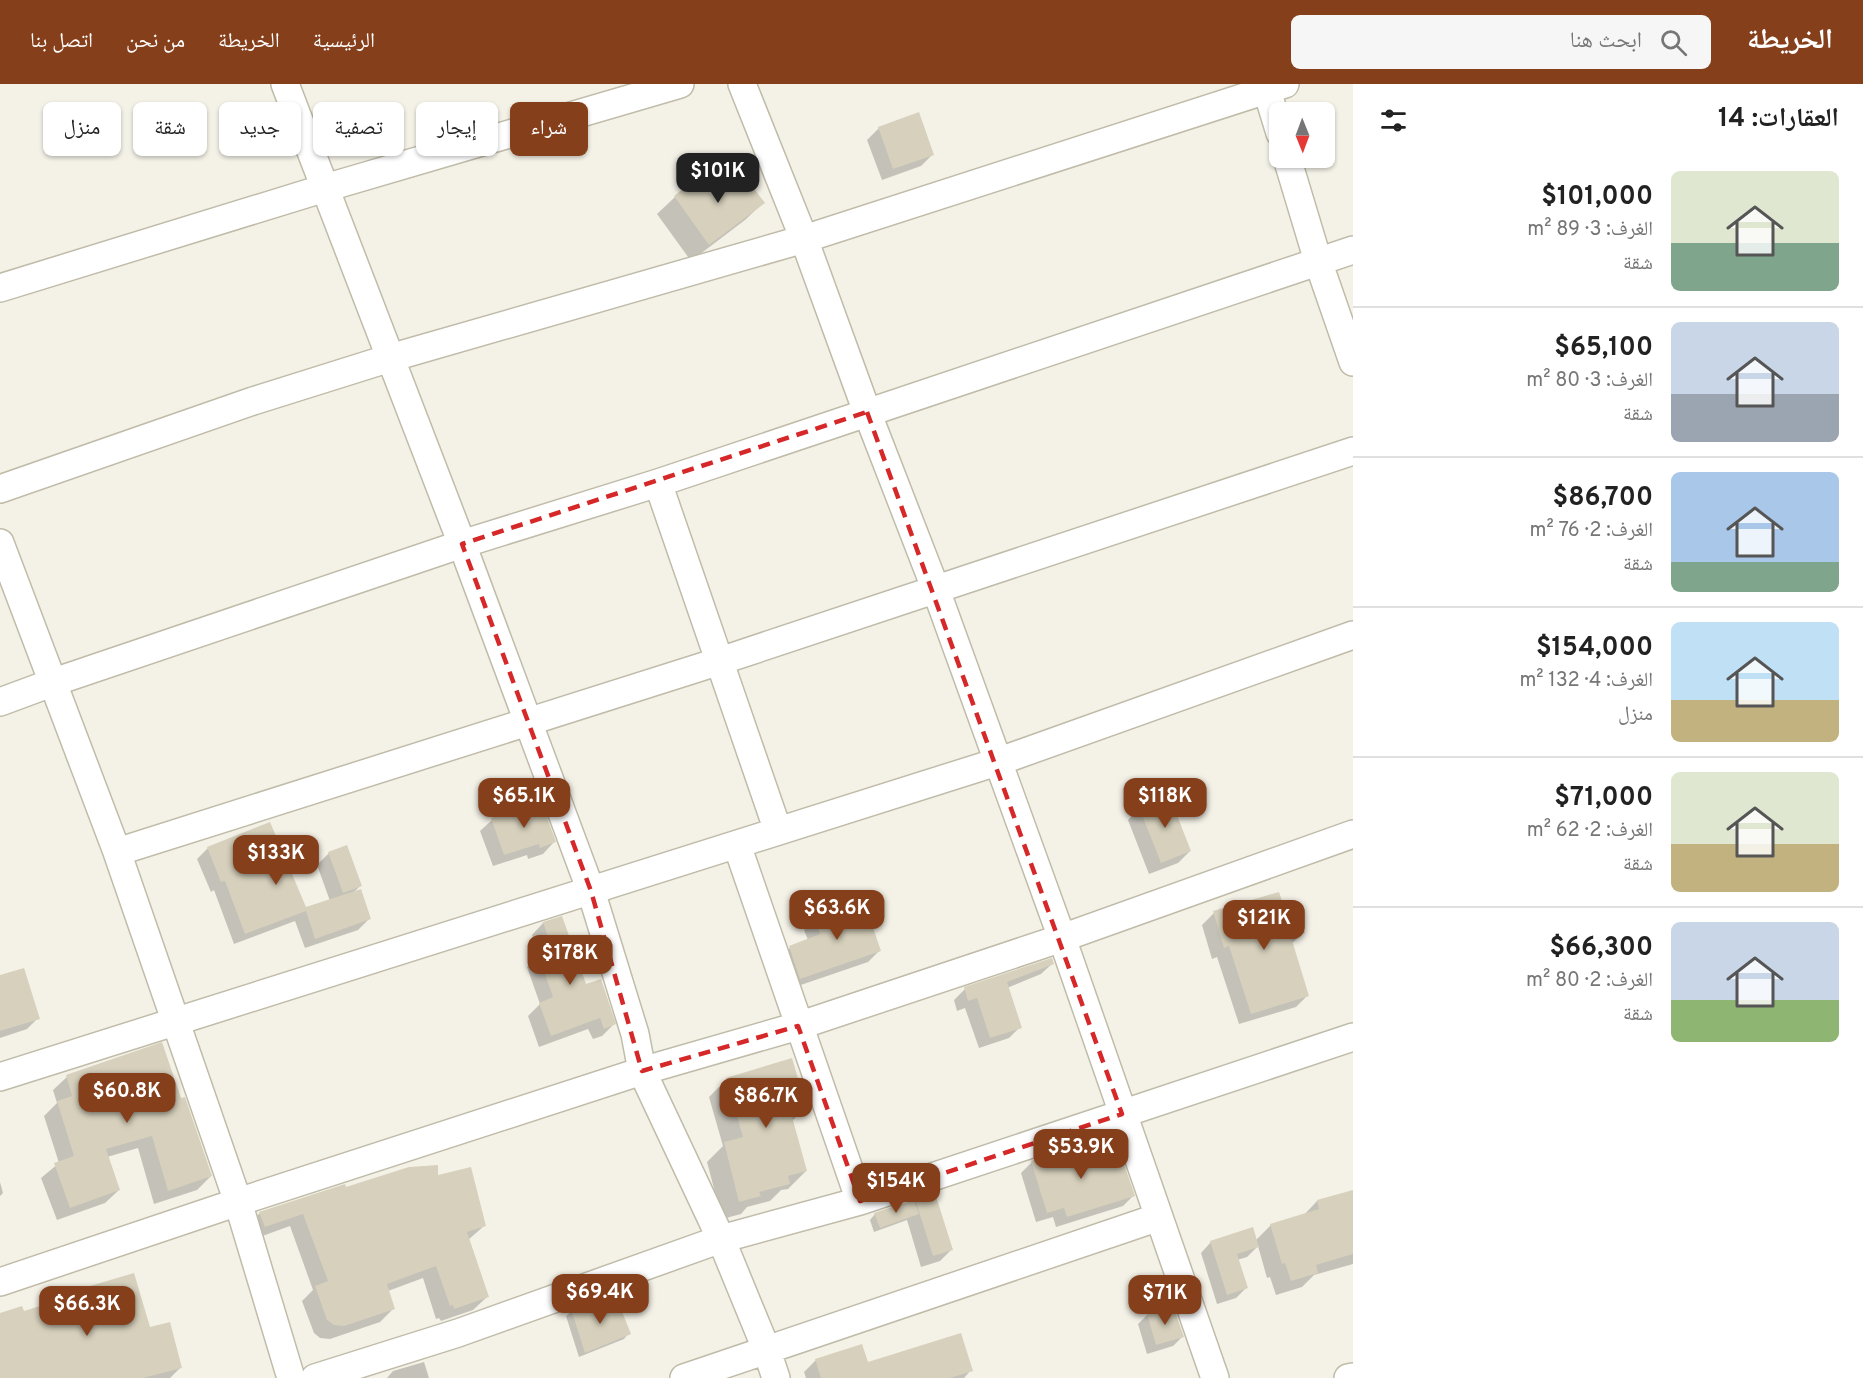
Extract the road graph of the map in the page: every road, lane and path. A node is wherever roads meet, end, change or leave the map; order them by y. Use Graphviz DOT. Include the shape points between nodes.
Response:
graph roads {
  1 [pos="285,84"];
  2 [pos="680,84"];
  3 [pos="742,84"];
  4 [pos="1272,86"];
  5 [pos="1275,102"];
  6 [pos="1290,168"];
  7 [pos="325,188"];
  8 [pos="804,239"];
  9 [pos="1353,250"];
  10 [pos="1318,261"];
  11 [pos="0,288"];
  12 [pos="390,358"];
  13 [pos="1353,362"];
  14 [pos="867,412"];
  15 [pos="1353,451"];
  16 [pos="658,483"];
  17 [pos="0,489"];
  18 [pos="0,543"];
  19 [pos="462,544"];
  20 [pos="936,590"];
  21 [pos="1353,635"];
  22 [pos="720,661"];
  23 [pos="54,682"];
  24 [pos="0,702"];
  25 [pos="527,722"];
  26 [pos="997,762"];
  27 [pos="778,831"];
  28 [pos="1353,834"];
  29 [pos="736,845"];
  30 [pos="117,852"];
  31 [pos="591,891"];
  32 [pos="1062,938"];
  33 [pos="176,1023"];
  34 [pos="798,1026"];
  35 [pos="1353,1037"];
  36 [pos="642,1071"];
  37 [pos="0,1077"];
  38 [pos="1122,1114"];
  39 [pos="860,1201"];
  40 [pos="238,1202"];
  41 [pos="1159,1217"];
  42 [pos="721,1239"];
  43 [pos="0,1282"];
  44 [pos="767,1350"];
  45 [pos="1353,1377"];
  46 [pos="291,1378"];
  47 [pos="315,1378"];
  48 [pos="684,1378"];
  49 [pos="776,1378"];
  50 [pos="1215,1378"];
  51 [pos="1348,1378"];
  1 -- 7 [label="street"];
  2 -- 7 [label="street"];
  3 -- 8 [label="street"];
  4 -- 5 [label="street"];
  4 -- 8 [label="street"];
  6 -- 10 [label="street"];
  7 -- 11 [label="street"];
  7 -- 12 [label="street"];
  8 -- 12 [label="street"];
  8 -- 14 [label="street"];
  9 -- 10 [label="street"];
  10 -- 13 [label="street"];
  10 -- 14 [label="street"];
  12 -- 17 [label="street"];
  12 -- 19 [label="street"];
  14 -- 16 [label="street"];
  14 -- 20 [label="street"];
  15 -- 20 [label="street"];
  16 -- 19 [label="street"];
  16 -- 22 [label="street"];
  18 -- 23 [label="street"];
  19 -- 23 [label="street"];
  19 -- 25 [label="street"];
  20 -- 22 [label="street"];
  20 -- 26 [label="street"];
  21 -- 26 [label="street"];
  22 -- 25 [label="street"];
  22 -- 27 [label="street"];
  23 -- 24 [label="street"];
  23 -- 30 [label="street"];
  25 -- 30 [label="street"];
  25 -- 31 [label="street"];
  26 -- 27 [label="street"];
  26 -- 32 [label="street"];
  27 -- 29 [label="street"];
  28 -- 32 [label="street"];
  29 -- 31 [label="street"];
  29 -- 34 [label="street"];
  30 -- 33 [label="street"];
  31 -- 33 [label="street"];
  31 -- 36 [label="street" via="635,1034"];
  32 -- 34 [label="street"];
  32 -- 38 [label="street"];
  33 -- 37 [label="street"];
  33 -- 40 [label="street"];
  34 -- 36 [label="street"];
  34 -- 39 [label="street"];
  35 -- 38 [label="street"];
  36 -- 40 [label="street"];
  36 -- 42 [label="street"];
  38 -- 39 [label="street"];
  38 -- 41 [label="street"];
  39 -- 42 [label="street"];
  40 -- 43 [label="street"];
  40 -- 46 [label="street"];
  41 -- 44 [label="street"];
  41 -- 50 [label="street"];
  42 -- 44 [label="street"];
  42 -- 47 [label="street" via="458,1333"];
  44 -- 48 [label="street"];
  44 -- 49 [label="street"];
  45 -- 51 [label="street"];
}
